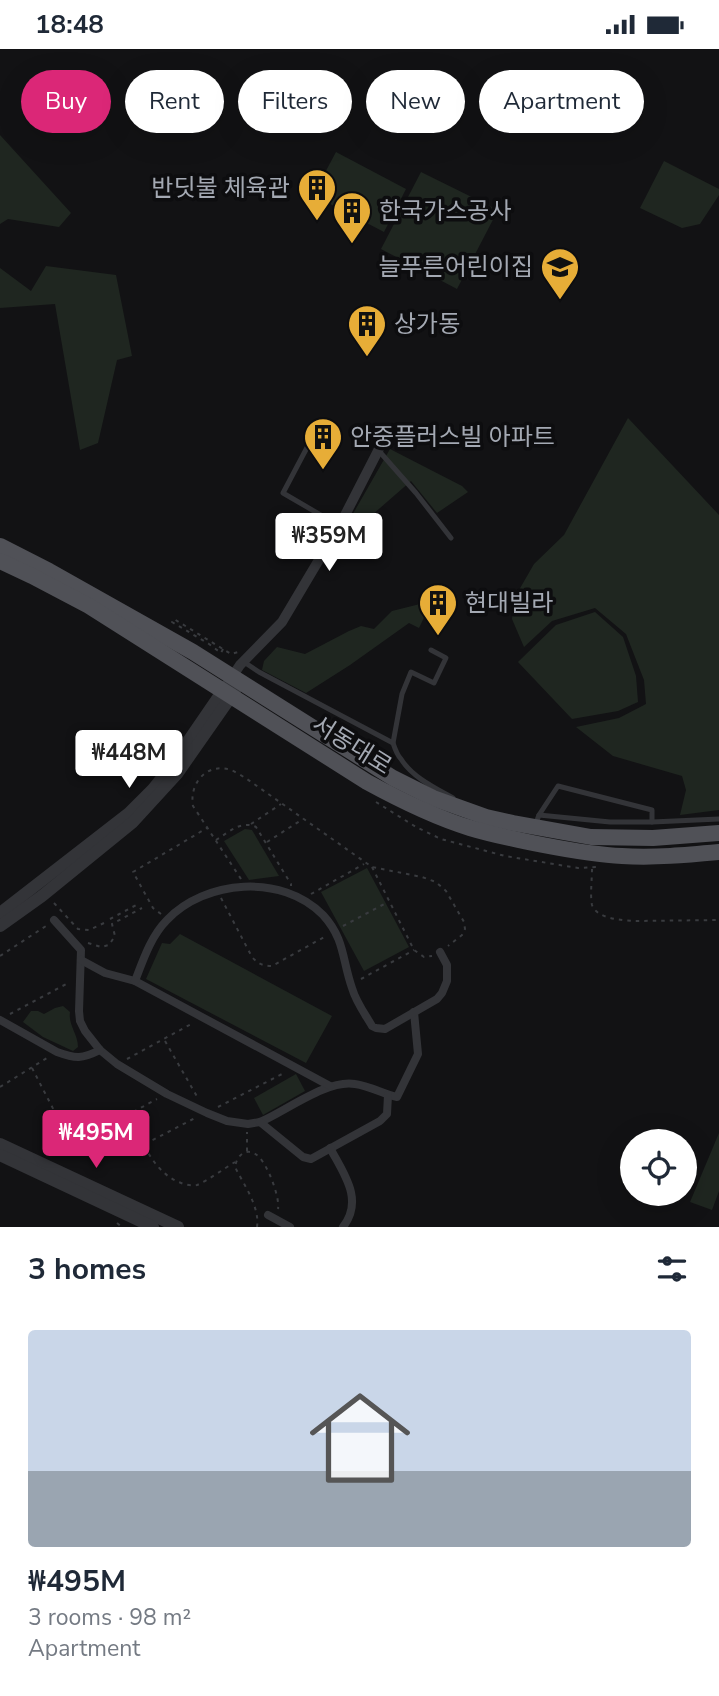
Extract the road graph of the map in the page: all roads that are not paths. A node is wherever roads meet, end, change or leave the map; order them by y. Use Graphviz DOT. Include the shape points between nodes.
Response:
graph roads {
  1 [pos="320,423"];
  2 [pos="380,447"];
  3 [pos="342,521"];
  4 [pos="451,538"];
  5 [pos="0,546"];
  6 [pos="0,561"];
  7 [pos="431,650"];
  8 [pos="242,657"];
  9 [pos="232,686"];
  10 [pos="393,743"];
  11 [pos="486,817"];
  12 [pos="719,819"];
  13 [pos="537,821"];
  14 [pos="652,822"];
  15 [pos="719,833"];
  16 [pos="719,852"];
  17 [pos="42,895"];
  18 [pos="0,913"];
  19 [pos="54,920"];
  20 [pos="0,926"];
  21 [pos="440,952"];
  22 [pos="81,960"];
  23 [pos="135,981"];
  24 [pos="414,1012"];
  25 [pos="0,1020"];
  26 [pos="100,1050"];
  27 [pos="330,1086"];
  28 [pos="388,1095"];
  29 [pos="260,1122"];
  30 [pos="0,1144"];
  31 [pos="331,1148"];
  32 [pos="0,1155"];
  33 [pos="272,1217"];
  34 [pos="153,1227"];
  35 [pos="178,1227"];
  36 [pos="290,1227"];
  37 [pos="343,1227"];
  1 -- 3 [label="lane" via="283,493 331,521"];
  2 -- 3 [label="street"];
  2 -- 4 [label="lane"];
  3 -- 8 [label="street" via="282,622"];
  5 -- 9 [label="main road, 서동대로" via="193,652"];
  6 -- 9 [label="main road, 서동대로"];
  7 -- 10 [label="lane" via="446,658 434,683 411,672"];
  8 -- 9 [label="street"];
  8 -- 10 [label="lane" via="259,672"];
  9 -- 11 [label="main road, 서동대로" via="393,778"];
  9 -- 16 [label="main road, 서동대로" via="367,782 470,828 622,856"];
  9 -- 17 [label="street" via="153,789"];
  10 -- 11 [label="lane" via="401,761 413,772"];
  11 -- 13 [label="main road, 서동대로"];
  12 -- 14 [label="lane"];
  13 -- 14 [label="lane"];
  13 -- 14 [label="lane" via="558,786 652,810"];
  13 -- 15 [label="main road, 서동대로" via="591,837"];
  17 -- 18 [label="street"];
  17 -- 20 [label="street"];
  19 -- 22 [label="street" via="81,950"];
  21 -- 24 [label="street" via="447,965 447,981 437,999"];
  22 -- 23 [label="street"];
  22 -- 26 [label="street" via="80,1021"];
  23 -- 24 [label="street" via="156,934 177,910 217,891 266,887 301,899 335,931 355,998 372,1026 384,1028"];
  23 -- 27 [label="street"];
  24 -- 28 [label="street" via="418,1053 397,1097"];
  25 -- 26 [label="street" via="75,1058"];
  26 -- 29 [label="street" via="117,1065 206,1112 227,1121"];
  27 -- 28 [label="street" via="352,1083"];
  27 -- 29 [label="street"];
  28 -- 31 [label="street" via="387,1114 380,1121"];
  29 -- 31 [label="street" via="303,1157 311,1159"];
  30 -- 35 [label="street"];
  31 -- 37 [label="street" via="353,1192 354,1204"];
  32 -- 34 [label="street"];
  33 -- 36 [label="street"];
}
